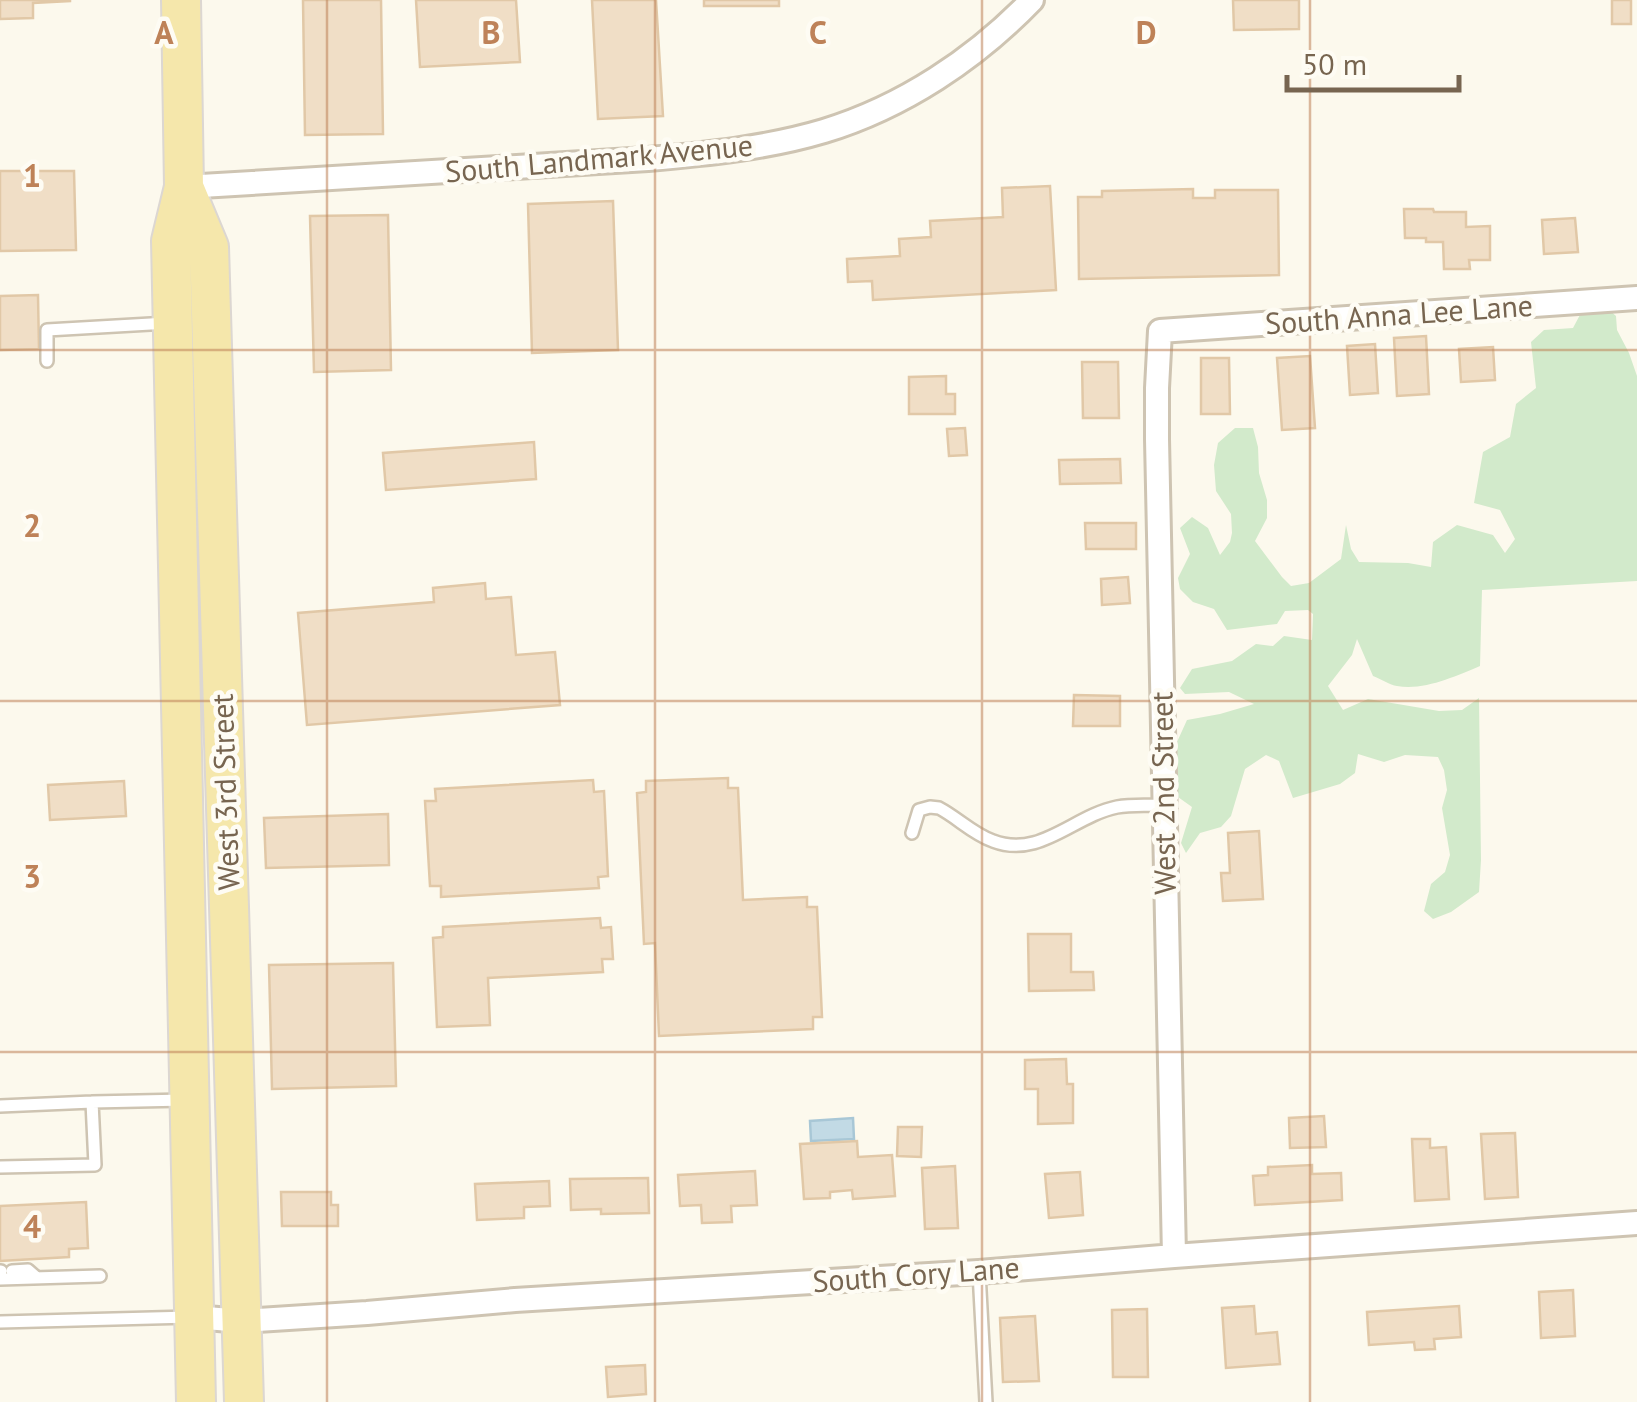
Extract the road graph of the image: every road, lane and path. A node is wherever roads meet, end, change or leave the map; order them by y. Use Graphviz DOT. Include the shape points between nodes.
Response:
graph roads {
  1 [pos="181,0"];
  2 [pos="1032,0"];
  3 [pos="184,187"];
  4 [pos="1637,298"];
  5 [pos="172,322"];
  6 [pos="1160,330"];
  7 [pos="47,361"];
  8 [pos="1164,806"];
  9 [pos="912,833"];
  10 [pos="190,1100"];
  11 [pos="92,1102"];
  12 [pos="0,1106"];
  13 [pos="0,1167"];
  14 [pos="1637,1223"];
  15 [pos="1174,1256"];
  16 [pos="4,1271"];
  17 [pos="979,1272"];
  18 [pos="100,1276"];
  19 [pos="38,1278"];
  20 [pos="0,1279"];
  21 [pos="194,1317"];
  22 [pos="242,1321"];
  23 [pos="0,1322"];
  24 [pos="196,1402"];
  25 [pos="244,1402"];
  26 [pos="986,1402"];
  1 -- 3 [label="main road, West 3rd Street"];
  2 -- 3 [label="street, South Landmark Avenue" via="920,88 872,114 784,142 674,157"];
  3 -- 5 [label="main road, West 3rd Street" via="171,241"];
  3 -- 22 [label="main road, West 3rd Street" via="209,247"];
  4 -- 6 [label="street, South Anna Lee Lane"];
  5 -- 7 [label="lane" via="47,330"];
  5 -- 10 [label="main road, West 3rd Street"];
  6 -- 8 [label="street, West 2nd Street"];
  8 -- 9 [label="lane" via="1116,808 1030,846 992,841 930,806 919,810"];
  8 -- 15 [label="street, West 2nd Street"];
  10 -- 11 [label="lane"];
  10 -- 21 [label="main road, West 3rd Street"];
  11 -- 12 [label="lane"];
  11 -- 13 [label="lane" via="95,1166"];
  14 -- 15 [label="street, South Cory Lane"];
  15 -- 17 [label="street, South Cory Lane"];
  16 -- 19 [label="lane" via="28,1270"];
  17 -- 22 [label="street, South Cory Lane"];
  17 -- 26 [label="lane"];
  18 -- 19 [label="lane"];
  19 -- 20 [label="lane"];
  21 -- 22 [label="street, South Cory Lane"];
  21 -- 23 [label="lane"];
  21 -- 24 [label="main road, West 3rd Street"];
  22 -- 25 [label="main road, West 3rd Street"];
}
